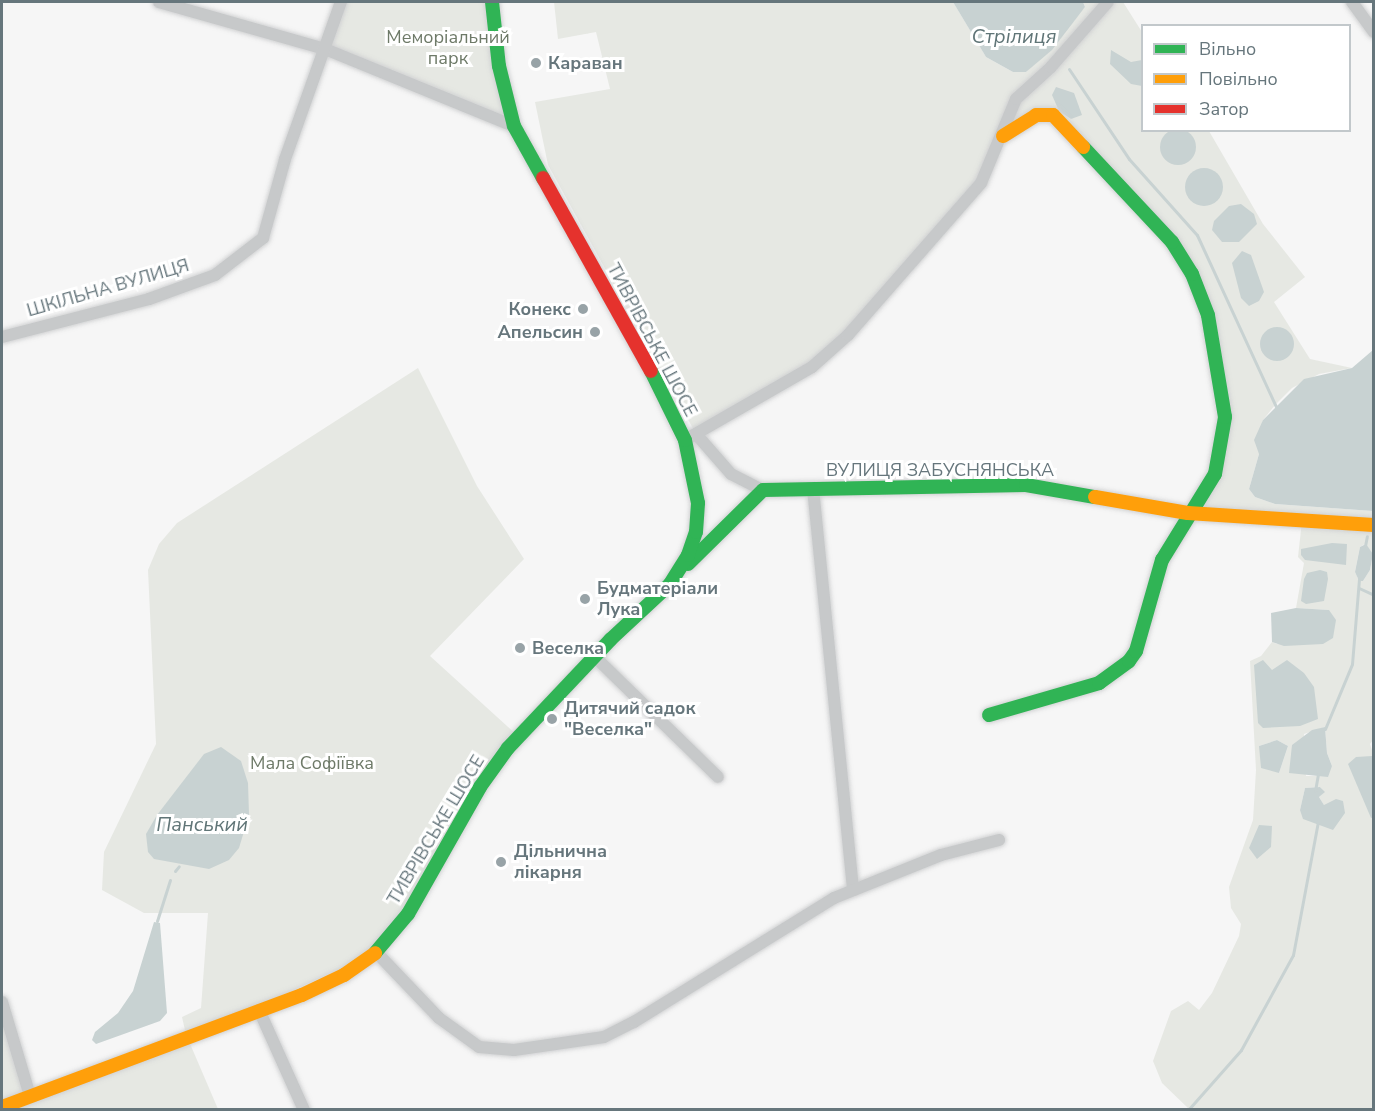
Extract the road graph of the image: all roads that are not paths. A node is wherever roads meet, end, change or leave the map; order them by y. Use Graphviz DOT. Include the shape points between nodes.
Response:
graph roads {
  1 [pos="159,2"];
  2 [pos="340,2"];
  3 [pos="492,2"];
  4 [pos="1108,2"];
  5 [pos="1352,2"];
  6 [pos="1374,32"];
  7 [pos="326,49"];
  8 [pos="514,126"];
  9 [pos="1003,136"];
  10 [pos="2,337"];
  11 [pos="691,437"];
  12 [pos="813,488"];
  13 [pos="763,490"];
  14 [pos="1188,513"];
  15 [pos="1374,525"];
  16 [pos="681,571"];
  17 [pos="594,656"];
  18 [pos="989,715"];
  19 [pos="718,777"];
  20 [pos="999,840"];
  21 [pos="853,890"];
  22 [pos="376,952"];
  23 [pos="2,1002"];
  24 [pos="259,1010"];
  25 [pos="30,1096"];
  26 [pos="2,1107"];
  27 [pos="304,1110"];
  1 -- 7 [label="street"];
  2 -- 7 [label="street, ШКІЛЬНА ВУЛИЦЯ"];
  3 -- 8 [label="street, ТИВРІВСЬКЕ ШОСЕ" via="499,66"];
  4 -- 9 [label="street" via="1051,67 1016,99"];
  5 -- 6 [label="street"];
  7 -- 8 [label="street"];
  7 -- 10 [label="street, ШКІЛЬНА ВУЛИЦЯ" via="285,159 263,238 242,258 215,275 149,298"];
  8 -- 11 [label="street, ТИВРІВСЬКЕ ШОСЕ"];
  9 -- 11 [label="street" via="981,183 843,341 812,367"];
  9 -- 14 [label="street" via="1036,115 1059,120 1172,242 1192,274 1213,333 1224,417 1215,474 1203,497"];
  11 -- 13 [label="street" via="730,474"];
  11 -- 16 [label="street, ТИВРІВСЬКЕ ШОСЕ" via="698,513 693,542"];
  12 -- 13 [label="street, ВУЛИЦЯ ЗАБУСНЯНСЬКА"];
  12 -- 14 [label="street, ВУЛИЦЯ ЗАБУСНЯНСЬКА" via="1026,485"];
  12 -- 21 [label="street"];
  13 -- 16 [label="street"];
  14 -- 15 [label="street, ВУЛИЦЯ ЗАБУСНЯНСЬКА"];
  14 -- 18 [label="street" via="1162,560 1136,651 1122,669 1072,693"];
  16 -- 17 [label="street, ТИВРІВСЬКЕ ШОСЕ"];
  17 -- 19 [label="street"];
  17 -- 22 [label="street, ТИВРІВСЬКЕ ШОСЕ" via="497,762 408,914"];
  20 -- 21 [label="street" via="941,855"];
  21 -- 22 [label="street" via="813,910 617,1032 514,1050 489,1050 470,1043"];
  22 -- 24 [label="street, ТИВРІВСЬКЕ ШОСЕ" via="319,988"];
  23 -- 25 [label="street"];
  24 -- 25 [label="street, ТИВРІВСЬКЕ ШОСЕ"];
  24 -- 27 [label="street"];
  25 -- 26 [label="street, ТИВРІВСЬКЕ ШОСЕ"];
}
